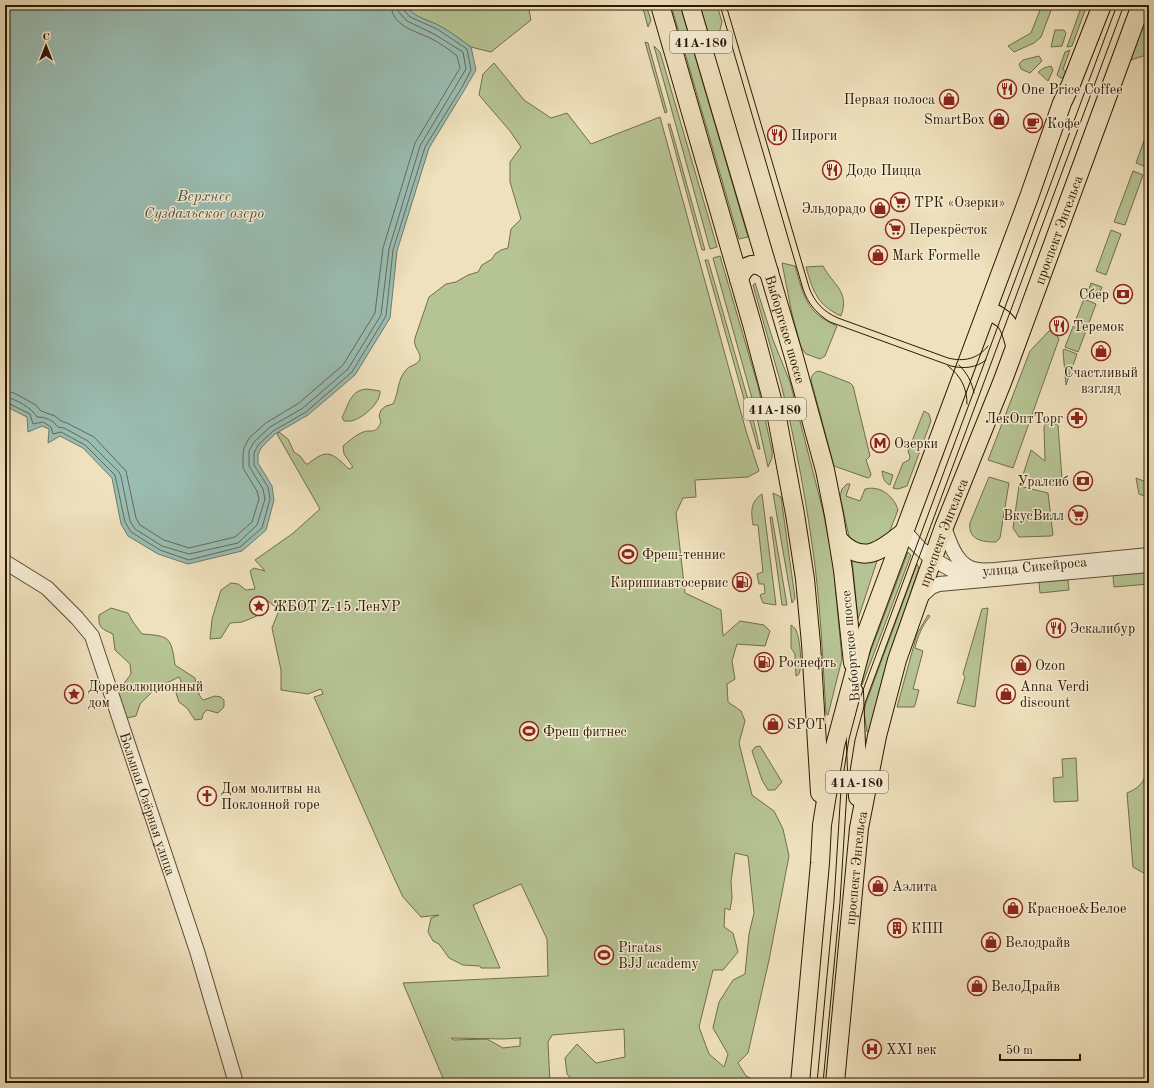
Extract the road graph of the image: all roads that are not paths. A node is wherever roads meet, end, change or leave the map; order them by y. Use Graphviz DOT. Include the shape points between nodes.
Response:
graph roads {
  1 [pos="660,5"];
  2 [pos="690,5"];
  3 [pos="1102,5"];
  4 [pos="1141,5"];
  5 [pos="769,272"];
  6 [pos="739,279"];
  7 [pos="987,310"];
  8 [pos="1014,345"];
  9 [pos="944,527"];
  10 [pos="904,531"];
  11 [pos="839,540"];
  12 [pos="1149,555"];
  13 [pos="933,558"];
  14 [pos="5,562"];
  15 [pos="1149,565"];
  16 [pos="976,580"];
  17 [pos="919,598"];
  18 [pos="854,674"];
  19 [pos="822,825"];
  20 [pos="859,828"];
  21 [pos="236,1083"];
  22 [pos="800,1083"];
  23 [pos="835,1083"];
  1 -- 6 [label="main road, 41А-180"];
  2 -- 5 [label="main road, Выборгское шоссе / 41А-180"];
  3 -- 7 [label="main road" via="1062,103"];
  4 -- 8 [label="main road, проспект Энгельса"];
  5 -- 6 [label="main road" via="758,265 751,265"];
  5 -- 11 [label="main road, Выборгское шоссе / 41А-180" via="824,470"];
  6 -- 19 [label="main road, 41А-180" via="777,418 800,546 811,644"];
  7 -- 8 [label="main road" via="1006,321"];
  7 -- 10 [label="main road"];
  8 -- 9 [label="main road, проспект Энгельса" via="1003,380"];
  9 -- 12 [label="street, улица Сикейроса" via="955,555 966,565 977,570"];
  9 -- 13 [label="main road, проспект Энгельса"];
  10 -- 11 [label="main road" via="888,545 877,551 862,554 851,551"];
  10 -- 13 [label="street, улица Сикейроса" via="921,550"];
  10 -- 18 [label="main road" via="862,645"];
  11 -- 18 [label="main road, Выборгское шоссе / 41А-180"];
  13 -- 16 [label="street, улица Сикейроса" via="949,569"];
  13 -- 17 [label="main road, проспект Энгельса"];
  14 -- 21 [label="street, Большая Озёрная улица" via="47,588 92,636 197,951"];
  15 -- 16 [label="street, улица Сикейроса"];
  16 -- 17 [label="street, улица Сикейроса" via="939,584 931,587"];
  17 -- 20 [label="main road, проспект Энгельса" via="884,708"];
  18 -- 19 [label="main road" via="835,746"];
  18 -- 20 [label="main road, Выборгское шоссе / 41А-180"];
  19 -- 22 [label="main road"];
  20 -- 23 [label="main road, проспект Энгельса"];
}
